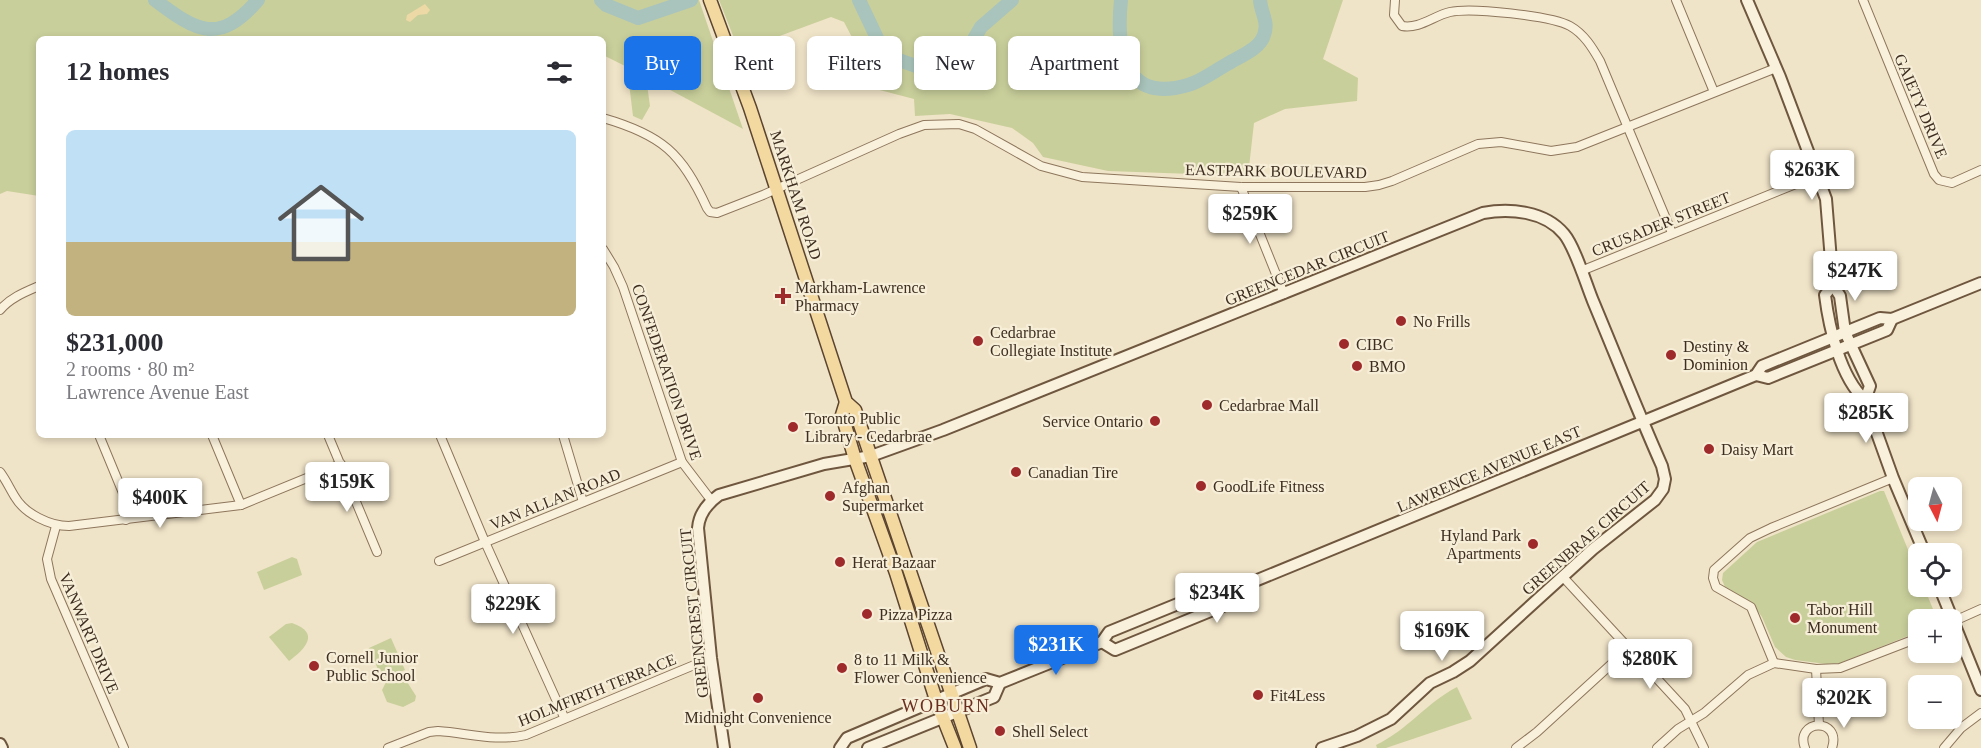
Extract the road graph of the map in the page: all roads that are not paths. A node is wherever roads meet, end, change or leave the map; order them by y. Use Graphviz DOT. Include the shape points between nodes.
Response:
graph roads {
  1 [pos="1395,0"];
  2 [pos="1676,0"];
  3 [pos="1747,0"];
  4 [pos="1863,0"];
  5 [pos="712,6"];
  6 [pos="1776,68"];
  7 [pos="1714,92"];
  8 [pos="606,119"];
  9 [pos="1627,128"];
  10 [pos="1981,170"];
  11 [pos="1818,175"];
  12 [pos="1240,187"];
  13 [pos="776,189"];
  14 [pos="1672,233"];
  15 [pos="606,254"];
  16 [pos="1581,271"];
  17 [pos="1981,283"];
  18 [pos="1833,285"];
  19 [pos="36,287"];
  20 [pos="1284,294"];
  21 [pos="0,310"];
  22 [pos="1892,319"];
  23 [pos="1845,332"];
  24 [pos="1832,338"];
  25 [pos="1851,345"];
  26 [pos="1838,350"];
  27 [pos="1756,375"];
  28 [pos="1865,400"];
  29 [pos="846,402"];
  30 [pos="1643,421"];
  31 [pos="100,438"];
  32 [pos="213,438"];
  33 [pos="329,438"];
  34 [pos="441,438"];
  35 [pos="564,438"];
  36 [pos="871,456"];
  37 [pos="855,459"];
  38 [pos="682,462"];
  39 [pos="341,464"];
  40 [pos="0,472"];
  41 [pos="1893,478"];
  42 [pos="584,501"];
  43 [pos="711,501"];
  44 [pos="241,505"];
  45 [pos="126,520"];
  46 [pos="56,526"];
  47 [pos="485,542"];
  48 [pos="1920,543"];
  49 [pos="377,552"];
  50 [pos="439,561"];
  51 [pos="1563,577"];
  52 [pos="1233,590"];
  53 [pos="1981,609"];
  54 [pos="1962,618"];
  55 [pos="1102,642"];
  56 [pos="1908,642"];
  57 [pos="1962,645"];
  58 [pos="1629,648"];
  59 [pos="711,658"];
  60 [pos="1774,663"];
  61 [pos="1816,669"];
  62 [pos="1000,683"];
  63 [pos="1981,690"];
  64 [pos="951,694"];
  65 [pos="936,700"];
  66 [pos="958,712"];
  67 [pos="1981,712"];
  68 [pos="564,717"];
  69 [pos="943,718"];
  70 [pos="1690,721"];
  71 [pos="1819,725"];
  72 [pos="0,744"];
  73 [pos="2,748"];
  74 [pos="124,748"];
  75 [pos="388,748"];
  76 [pos="724,748"];
  77 [pos="840,748"];
  78 [pos="868,748"];
  79 [pos="956,748"];
  80 [pos="970,748"];
  81 [pos="1322,748"];
  82 [pos="1516,748"];
  83 [pos="1657,748"];
  84 [pos="1704,748"];
  85 [pos="1805,748"];
  86 [pos="1832,748"];
  87 [pos="1944,748"];
  1 -- 9 [label="street" via="1397,21 1412,28 1437,16 1469,10 1556,20 1570,26 1584,36 1600,61"];
  2 -- 7 [label="street"];
  3 -- 6 [label="street"];
  4 -- 10 [label="street, GAIETY DRIVE" via="1939,180 1952,183"];
  5 -- 13 [label="main road, MARKHAM ROAD"];
  6 -- 7 [label="street, EASTPARK BOULEVARD"];
  6 -- 11 [label="street"];
  7 -- 9 [label="street, EASTPARK BOULEVARD"];
  8 -- 13 [label="street, EASTPARK BOULEVARD" via="637,129 662,143 687,169 710,212 717,213"];
  9 -- 12 [label="street, EASTPARK BOULEVARD" via="1558,151 1501,142 1478,144 1379,185"];
  9 -- 14 [label="street"];
  11 -- 14 [label="street, CRUSADER STREET"];
  11 -- 18 [label="street" via="1826,199"];
  12 -- 13 [label="street, EASTPARK BOULEVARD" via="1061,173 959,124 912,128"];
  12 -- 20 [label="street"];
  13 -- 29 [label="main road, MARKHAM ROAD"];
  14 -- 16 [label="street, CRUSADER STREET"];
  15 -- 38 [label="street, CONFEDERATION DRIVE" via="623,287"];
  16 -- 20 [label="street, GREENCEDAR CIRCUIT" via="1564,234 1548,220 1522,211 1497,211 1456,223"];
  16 -- 30 [label="street, GREENCEDAR CIRCUIT"];
  17 -- 22 [label="street, LAWRENCE AVENUE EAST"];
  18 -- 23 [label="street" via="1840,296"];
  18 -- 24 [label="street" via="1825,295"];
  19 -- 21 [label="street"];
  20 -- 36 [label="street, GREENCEDAR CIRCUIT"];
  22 -- 23 [label="street, LAWRENCE AVENUE EAST" via="1880,318"];
  22 -- 25 [label="street, LAWRENCE AVENUE EAST" via="1887,330"];
  23 -- 24 [label="street, LAWRENCE AVENUE EAST"];
  23 -- 25 [label="street"];
  24 -- 26 [label="street"];
  24 -- 27 [label="street, LAWRENCE AVENUE EAST" via="1762,366"];
  25 -- 26 [label="street, LAWRENCE AVENUE EAST"];
  25 -- 28 [label="street" via="1870,386"];
  26 -- 27 [label="street, LAWRENCE AVENUE EAST" via="1768,378"];
  26 -- 28 [label="street" via="1855,391"];
  27 -- 30 [label="street, LAWRENCE AVENUE EAST"];
  28 -- 41 [label="street"];
  29 -- 36 [label="main road, MARKHAM ROAD" via="855,410"];
  29 -- 37 [label="main road, MARKHAM ROAD" via="842,415"];
  30 -- 51 [label="street, GREENBRAE CIRCUIT" via="1662,466 1663,489"];
  30 -- 52 [label="street, LAWRENCE AVENUE EAST"];
  31 -- 45 [label="street" via="123,493"];
  32 -- 44 [label="street"];
  33 -- 39 [label="street"];
  34 -- 47 [label="street"];
  35 -- 42 [label="street"];
  36 -- 37 [label="street"];
  36 -- 64 [label="main road, MARKHAM ROAD"];
  37 -- 43 [label="street" via="751,484"];
  37 -- 65 [label="main road, MARKHAM ROAD"];
  38 -- 42 [label="street, VAN ALLAN ROAD"];
  38 -- 43 [label="street, CONFEDERATION DRIVE"];
  39 -- 44 [label="street"];
  39 -- 49 [label="street"];
  40 -- 46 [label="street" via="22,506"];
  41 -- 48 [label="street"];
  41 -- 60 [label="street" via="1761,532 1714,570 1716,587 1751,607"];
  42 -- 47 [label="street, VAN ALLAN ROAD"];
  43 -- 59 [label="street, GREENCREST CIRCUIT" via="698,528"];
  44 -- 45 [label="street"];
  45 -- 46 [label="street"];
  46 -- 74 [label="street, VANWART DRIVE" via="47,559 51,579"];
  47 -- 50 [label="street, VAN ALLAN ROAD"];
  47 -- 68 [label="street"];
  51 -- 58 [label="street"];
  51 -- 81 [label="street, GREENBRAE CIRCUIT" via="1470,661 1430,683 1391,718"];
  52 -- 55 [label="street, LAWRENCE AVENUE EAST" via="1222,586 1108,632"];
  52 -- 55 [label="street, LAWRENCE AVENUE EAST" via="1225,605 1186,622 1115,650"];
  53 -- 54 [label="street"];
  55 -- 62 [label="street, LAWRENCE AVENUE EAST"];
  56 -- 61 [label="street" via="1846,667"];
  57 -- 63 [label="street"];
  58 -- 70 [label="street" via="1685,709"];
  58 -- 82 [label="street"];
  59 -- 68 [label="street, HOLMFIRTH TERRACE"];
  59 -- 76 [label="street, GREENCREST CIRCUIT"];
  60 -- 61 [label="street"];
  60 -- 70 [label="street" via="1748,675"];
  61 -- 71 [label="street"];
  62 -- 64 [label="street, LAWRENCE AVENUE EAST" via="986,679"];
  62 -- 66 [label="street, LAWRENCE AVENUE EAST" via="995,696"];
  64 -- 65 [label="street, LAWRENCE AVENUE EAST"];
  64 -- 66 [label="main road, MARKHAM ROAD"];
  65 -- 69 [label="main road, MARKHAM ROAD"];
  65 -- 77 [label="street, LAWRENCE AVENUE EAST" via="847,738"];
  66 -- 69 [label="street, LAWRENCE AVENUE EAST"];
  66 -- 80 [label="main road, MARKHAM ROAD"];
  67 -- 87 [label="street"];
  68 -- 75 [label="street, HOLMFIRTH TERRACE" via="509,739 438,731"];
  69 -- 78 [label="street, LAWRENCE AVENUE EAST"];
  69 -- 79 [label="main road, MARKHAM ROAD"];
  70 -- 83 [label="street"];
  70 -- 84 [label="street"];
  71 -- 85 [label="street" via="1806,731"];
  71 -- 86 [label="street" via="1832,732"];
  72 -- 73 [label="street"];
}
